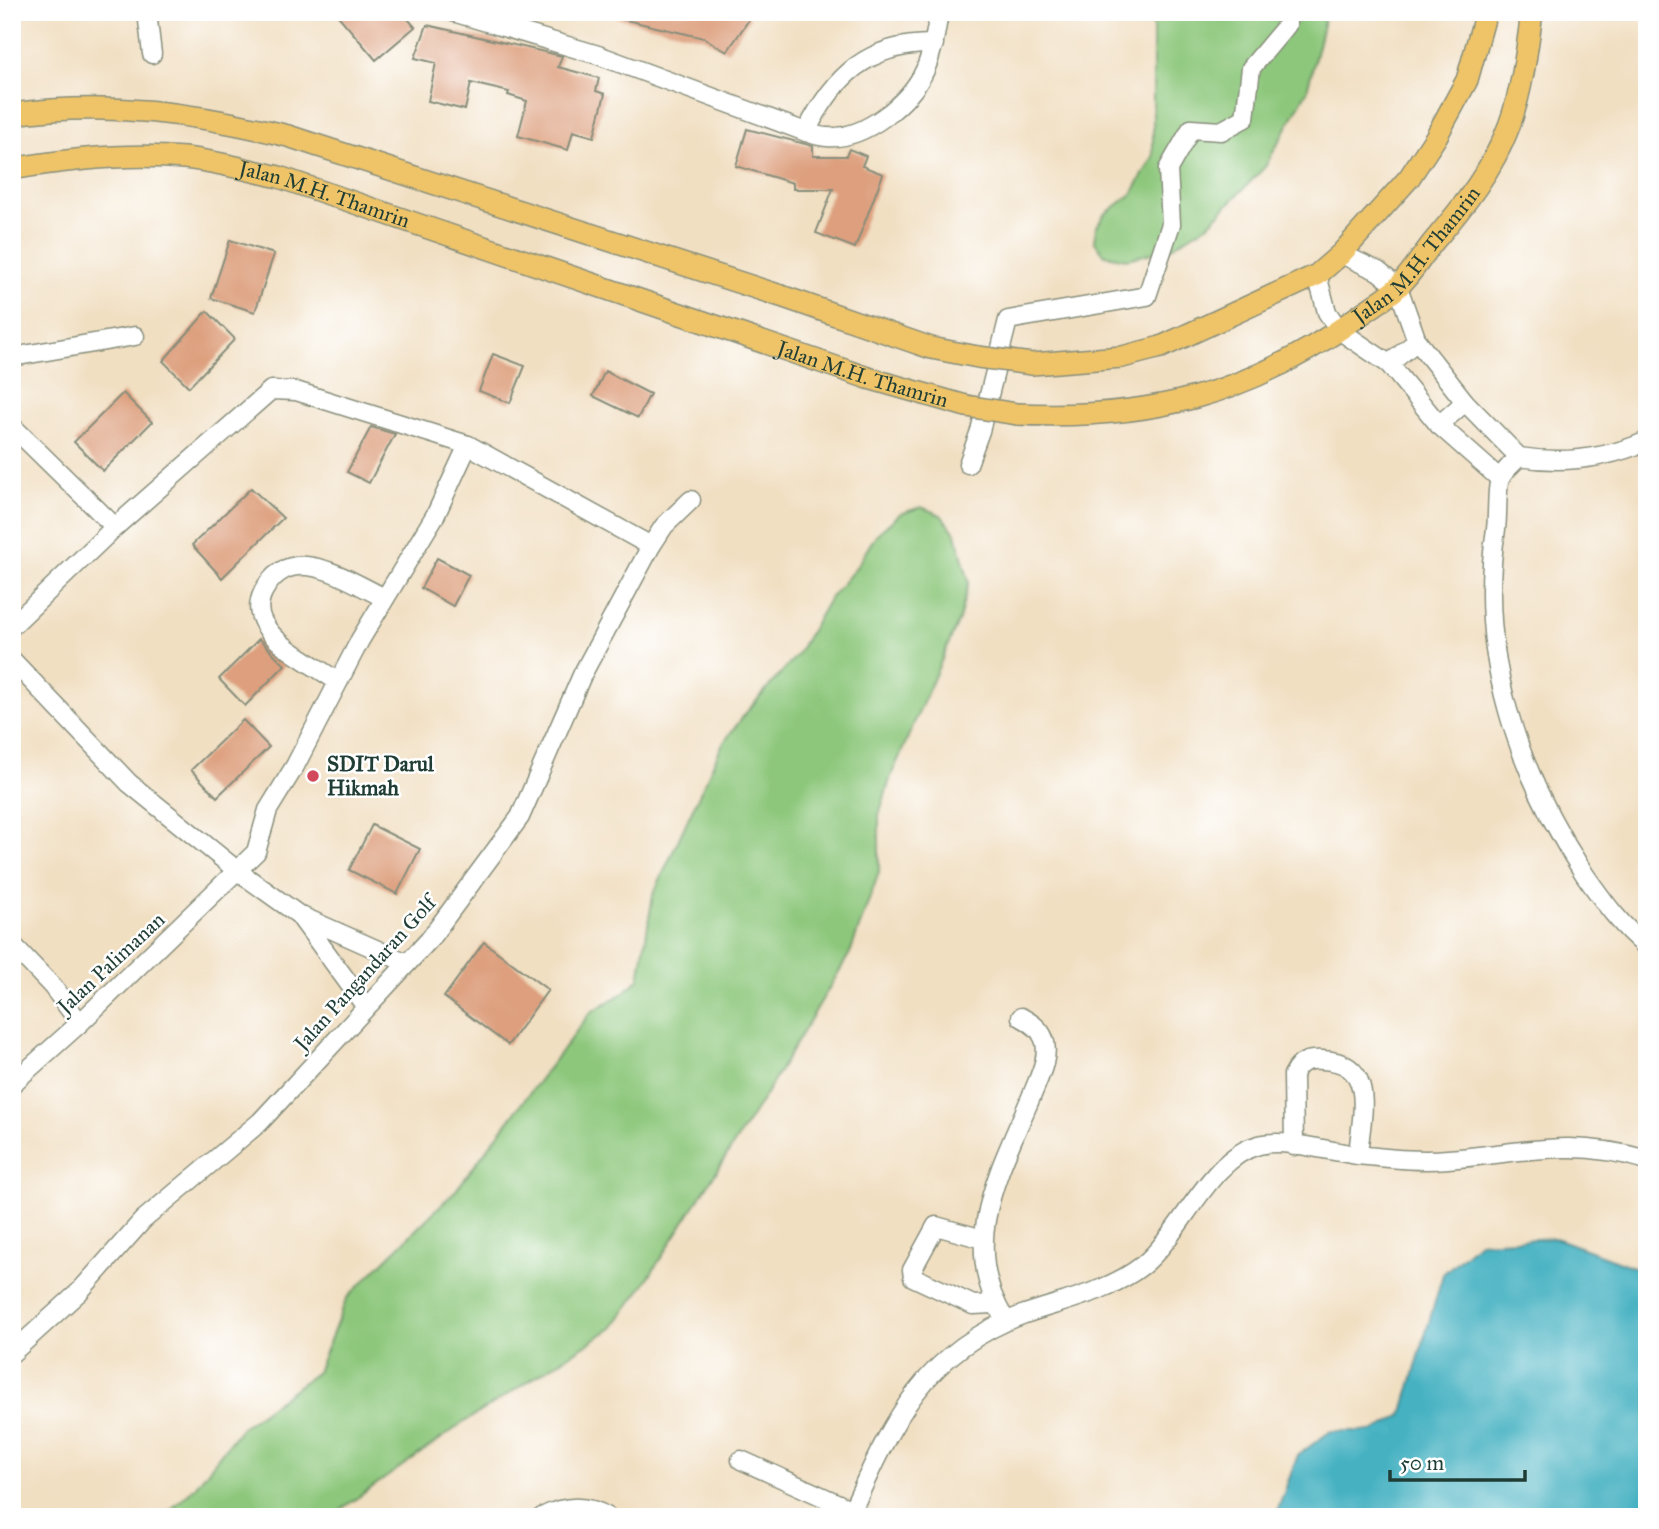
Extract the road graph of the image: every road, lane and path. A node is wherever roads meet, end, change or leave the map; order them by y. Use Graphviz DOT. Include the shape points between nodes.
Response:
graph roads {
  1 [pos="147,12"];
  2 [pos="453,12"];
  3 [pos="939,12"];
  4 [pos="1287,12"];
  5 [pos="1486,12"];
  6 [pos="1532,12"];
  7 [pos="933,44"];
  8 [pos="152,54"];
  9 [pos="12,114"];
  10 [pos="806,132"];
  11 [pos="12,169"];
  12 [pos="1341,254"];
  13 [pos="1317,275"];
  14 [pos="1398,287"];
  15 [pos="1339,330"];
  16 [pos="135,336"];
  17 [pos="1417,341"];
  18 [pos="12,357"];
  19 [pos="1389,364"];
  20 [pos="1465,402"];
  21 [pos="1439,425"];
  22 [pos="12,426"];
  23 [pos="1647,441"];
  24 [pos="468,445"];
  25 [pos="1518,457"];
  26 [pos="968,464"];
  27 [pos="1499,478"];
  28 [pos="691,500"];
  29 [pos="115,527"];
  30 [pos="651,546"];
  31 [pos="385,598"];
  32 [pos="12,626"];
  33 [pos="12,660"];
  34 [pos="338,682"];
  35 [pos="239,872"];
  36 [pos="299,915"];
  37 [pos="12,944"];
  38 [pos="1647,947"];
  39 [pos="407,963"];
  40 [pos="366,1007"];
  41 [pos="1021,1017"];
  42 [pos="80,1023"];
  43 [pos="12,1084"];
  44 [pos="1294,1146"];
  45 [pos="1359,1155"];
  46 [pos="1647,1160"];
  47 [pos="983,1239"];
  48 [pos="994,1304"];
  49 [pos="1006,1321"];
  50 [pos="12,1353"];
  51 [pos="741,1460"];
  52 [pos="850,1514"];
  53 [pos="542,1517"];
  54 [pos="608,1517"];
  1 -- 8 [label="street"];
  2 -- 10 [label="street" via="598,55"];
  3 -- 7 [label="street"];
  4 -- 26 [label="street" via="1287,25 1251,68 1245,118 1221,131 1191,129 1168,169 1171,224 1147,296 1008,320"];
  5 -- 12 [label="main road, Jalan M.H. Thamrin" via="1467,80 1436,137 1409,178"];
  6 -- 14 [label="main road, Jalan M.H. Thamrin" via="1509,126 1472,192"];
  7 -- 10 [label="street" via="906,44 868,57 847,72"];
  7 -- 10 [label="street" via="909,95 873,122 852,134 828,137"];
  9 -- 13 [label="main road, Jalan M.H. Thamrin, bridge" via="77,107 125,108 214,118 288,136 784,296 930,348 1032,364 1122,357 1161,347"];
  11 -- 15 [label="main road, Jalan M.H. Thamrin, bridge" via="144,156 186,158 279,177 868,378 966,406 1017,414 1128,412 1172,404 1266,374"];
  12 -- 13 [label="main road, Jalan M.H. Thamrin"];
  12 -- 14 [label="street" via="1378,271"];
  13 -- 15 [label="street" via="1327,312"];
  14 -- 15 [label="main road, Jalan M.H. Thamrin"];
  14 -- 17 [label="street"];
  15 -- 19 [label="street"];
  16 -- 18 [label="street"];
  17 -- 19 [label="street"];
  17 -- 20 [label="street"];
  19 -- 21 [label="street"];
  20 -- 21 [label="street"];
  20 -- 25 [label="street"];
  21 -- 27 [label="street"];
  22 -- 29 [label="street"];
  23 -- 25 [label="street" via="1595,458 1544,461"];
  24 -- 29 [label="street" via="296,391 271,390"];
  24 -- 30 [label="street"];
  24 -- 31 [label="street, Jalan Palimanan" via="436,513"];
  25 -- 27 [label="street"];
  27 -- 38 [label="street" via="1493,631 1502,694 1515,738 1536,792 1564,844 1606,906"];
  28 -- 30 [label="street, Jalan Pangandaran Golf"];
  29 -- 32 [label="street"];
  30 -- 39 [label="street, Jalan Pangandaran Golf" via="583,673 520,817 449,915"];
  31 -- 34 [label="street, Jalan Palimanan"];
  31 -- 34 [label="street" via="304,564 285,569 266,586 258,612 271,634"];
  33 -- 35 [label="street" via="130,783"];
  34 -- 35 [label="street, Jalan Palimanan" via="268,810 256,852"];
  35 -- 36 [label="street"];
  35 -- 42 [label="street, Jalan Palimanan"];
  36 -- 39 [label="street"];
  36 -- 40 [label="street"];
  37 -- 42 [label="street"];
  39 -- 40 [label="street, Jalan Pangandaran Golf"];
  40 -- 50 [label="street, Jalan Pangandaran Golf" via="260,1122 143,1220 79,1292"];
  41 -- 47 [label="street" via="1044,1039 1044,1065 990,1195"];
  42 -- 43 [label="street, Jalan Palimanan"];
  44 -- 45 [label="street"];
  44 -- 45 [label="street" via="1296,1068 1310,1059 1339,1061 1347,1063 1363,1088"];
  44 -- 49 [label="street" via="1256,1145 1222,1169 1174,1233 1140,1267 1083,1296"];
  45 -- 46 [label="street" via="1448,1159 1496,1151 1581,1147"];
  47 -- 48 [label="street" via="984,1272"];
  47 -- 48 [label="street" via="936,1226 912,1270 913,1277 973,1305"];
  48 -- 49 [label="street"];
  49 -- 52 [label="street" via="941,1364 905,1404"];
  51 -- 52 [label="street"];
  53 -- 54 [label="street" via="567,1507 589,1508"];
}
